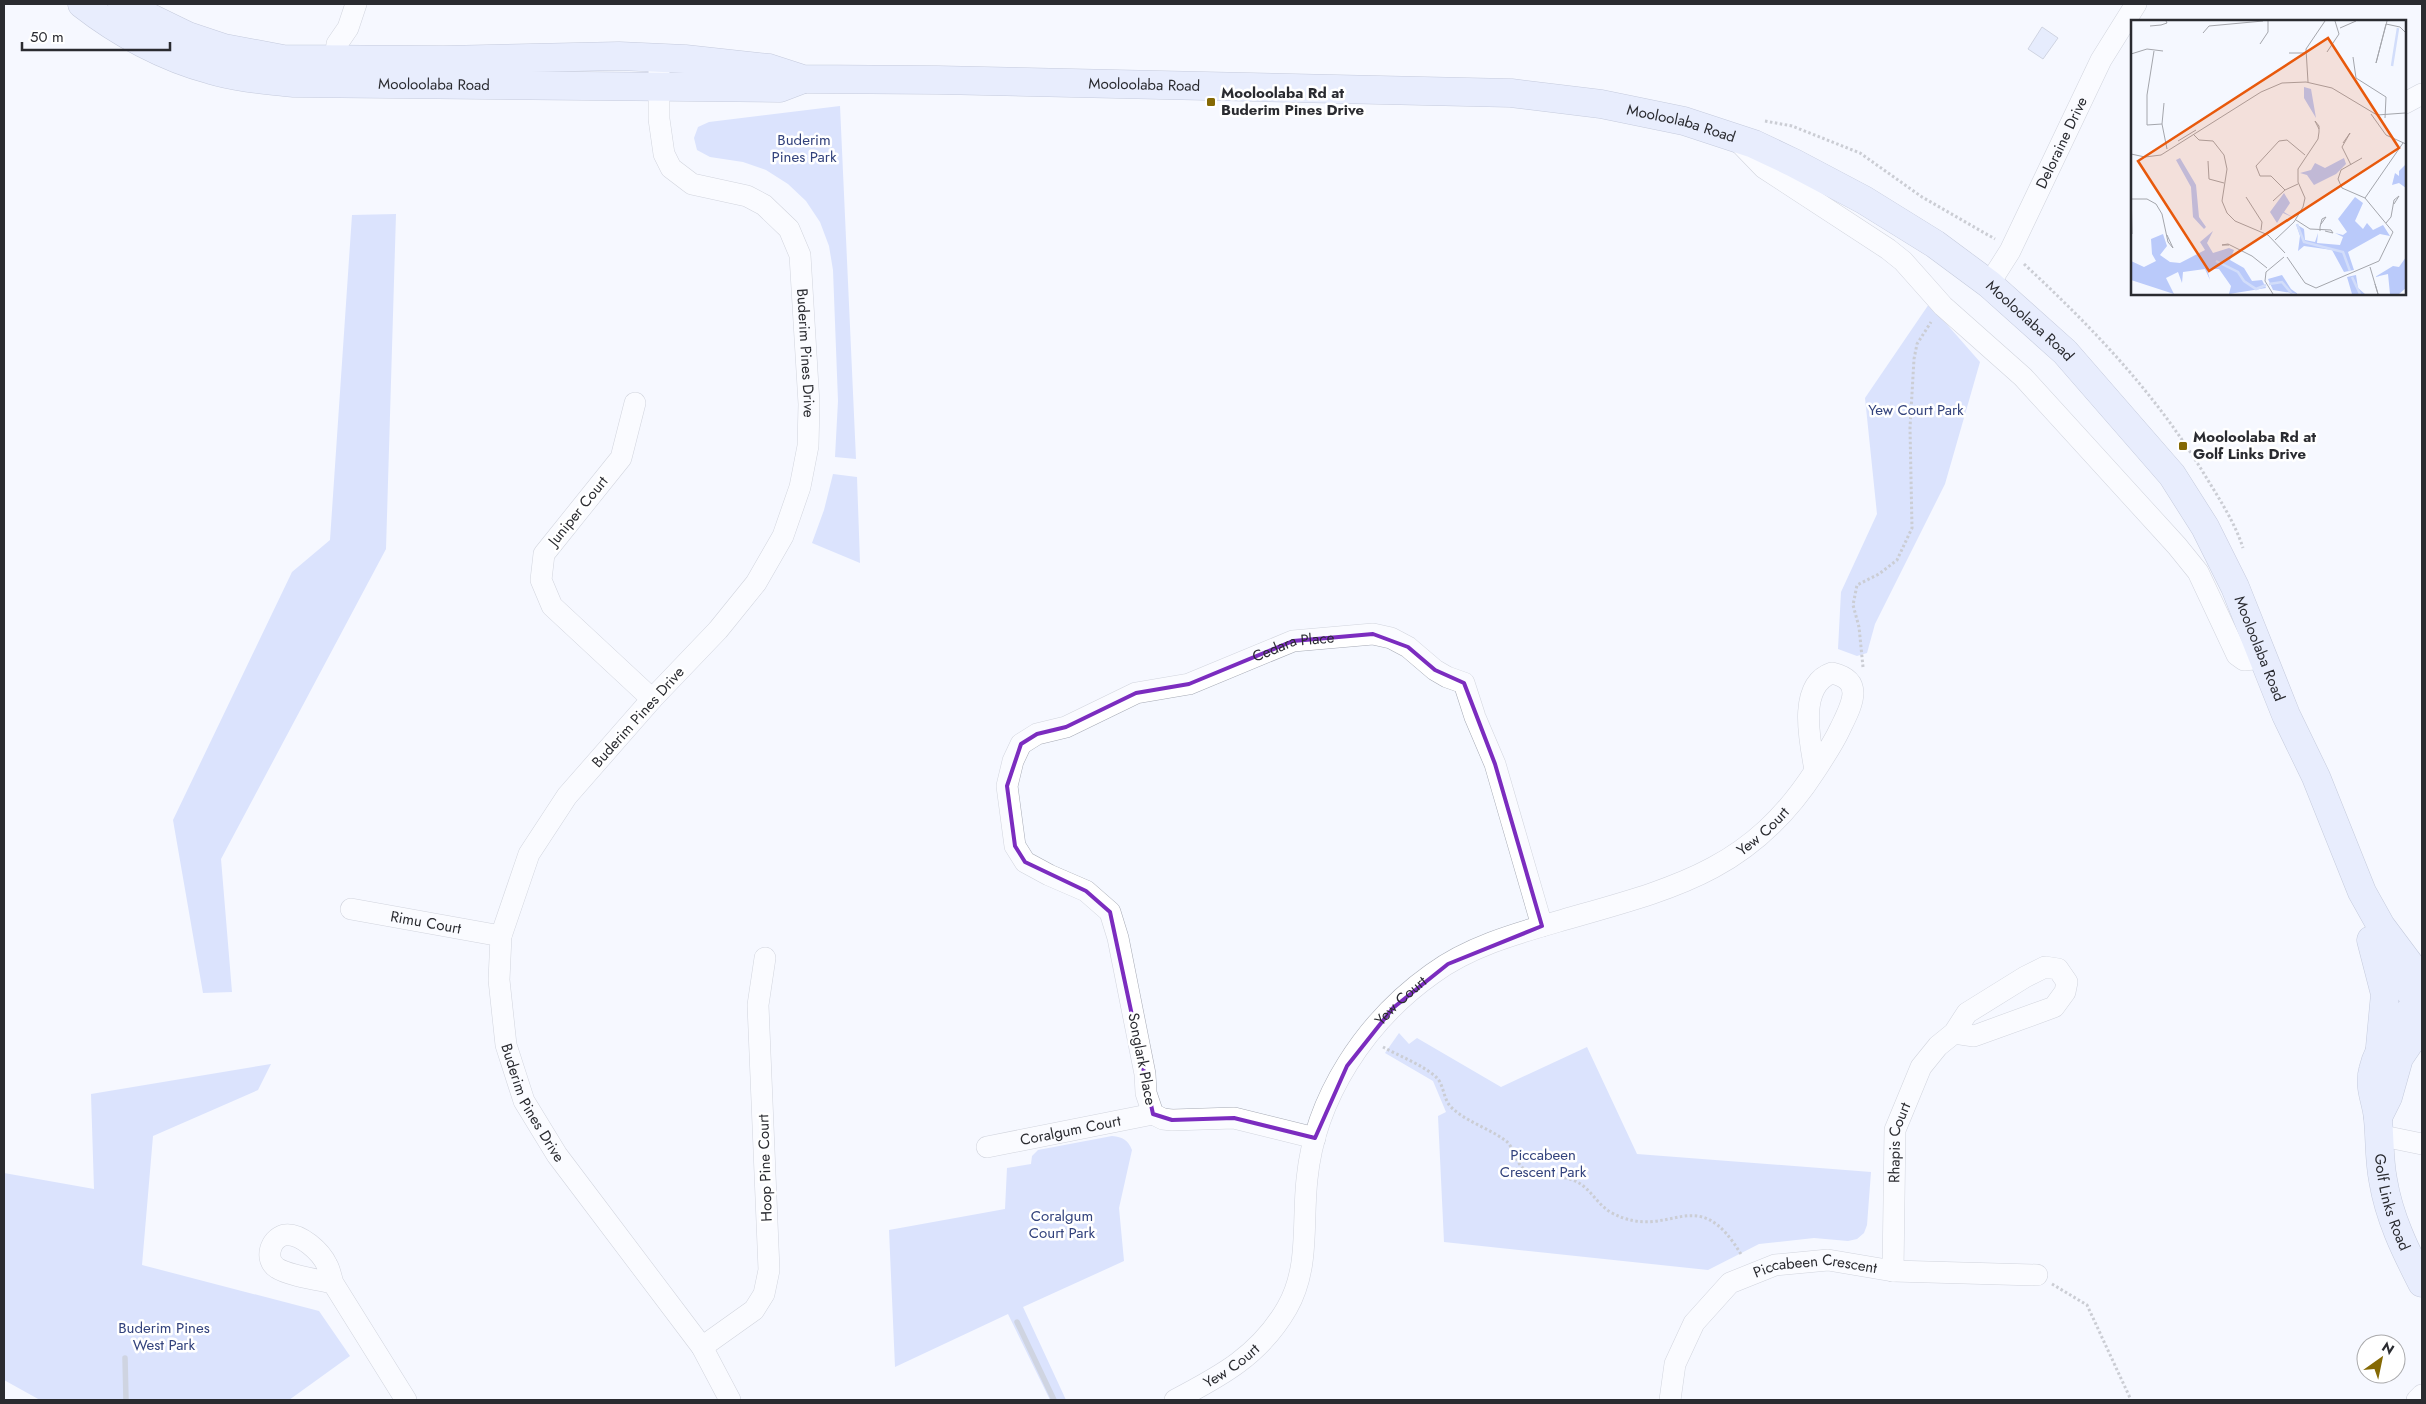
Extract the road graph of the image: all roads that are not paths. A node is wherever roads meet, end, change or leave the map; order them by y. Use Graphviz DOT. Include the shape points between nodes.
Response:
graph roads {
  1 [pos="82,4"];
  2 [pos="122,4"];
  3 [pos="356,4"];
  4 [pos="2133,5"];
  5 [pos="348,28"];
  6 [pos="659,58"];
  7 [pos="335,59"];
  8 [pos="371,59"];
  9 [pos="803,79"];
  10 [pos="442,85"];
  11 [pos="659,86"];
  12 [pos="2422,94"];
  13 [pos="2406,102"];
  14 [pos="1734,137"];
  15 [pos="1828,180"];
  16 [pos="1820,206"];
  17 [pos="1989,284"];
  18 [pos="635,402"];
  19 [pos="2264,658"];
  20 [pos="652,699"];
  21 [pos="2286,714"];
  22 [pos="1815,770"];
  23 [pos="1049,875"];
  24 [pos="352,909"];
  25 [pos="1542,926"];
  26 [pos="502,936"];
  27 [pos="2371,940"];
  28 [pos="765,958"];
  29 [pos="2422,1003"];
  30 [pos="1954,1033"];
  31 [pos="2380,1051"];
  32 [pos="2422,1051"];
  33 [pos="2392,1080"];
  34 [pos="1153,1114"];
  35 [pos="2378,1126"];
  36 [pos="1315,1138"];
  37 [pos="2422,1144"];
  38 [pos="988,1147"];
  39 [pos="1892,1271"];
  40 [pos="2037,1274"];
  41 [pos="333,1283"];
  42 [pos="2422,1283"];
  43 [pos="702,1347"];
  44 [pos="2422,1394"];
  45 [pos="406,1400"];
  46 [pos="730,1400"];
  47 [pos="1175,1400"];
  48 [pos="1670,1400"];
  49 [pos="2417,1400"];
  1 -- 10 [label="main road, Mooloolaba Road" via="151,47 211,70 294,83"];
  2 -- 7 [label="main road, Mooloolaba Road" via="188,36 224,48 283,59"];
  3 -- 5 [label="street"];
  4 -- 17 [label="street, Deloraine Drive" via="2101,60 2010,251"];
  5 -- 7 [label="street" via="337,44"];
  5 -- 8 [label="street" via="359,48"];
  6 -- 8 [label="main road, Mooloolaba Road"];
  6 -- 9 [label="main road, Mooloolaba Road" via="769,68"];
  6 -- 11 [label="street, Buderim Pines Drive"];
  7 -- 8 [label="main road, Mooloolaba Road"];
  7 -- 10 [label="main road" via="358,75 426,76"];
  9 -- 11 [label="main road, Mooloolaba Road" via="780,88"];
  9 -- 14 [label="main road, Mooloolaba Road" via="1512,93 1601,104 1684,121"];
  10 -- 11 [label="main road, Mooloolaba Road"];
  11 -- 20 [label="street, Buderim Pines Drive" via="661,140 671,168 692,184 747,196 764,205 789,229 800,255 809,404 808,446 783,536 756,583 718,630"];
  12 -- 13 [label="street"];
  14 -- 15 [label="main road, Mooloolaba Road"];
  14 -- 16 [label="street" via="1764,168"];
  15 -- 16 [label="street"];
  15 -- 17 [label="main road, Mooloolaba Road" via="1929,240"];
  16 -- 19 [label="street" via="1888,249 1943,306 2023,377 2198,572 2237,655 2244,660"];
  17 -- 19 [label="main road, Mooloolaba Road" via="2065,352 2172,475 2205,527 2231,578"];
  18 -- 20 [label="street, Juniper Court" via="621,458 544,554 541,580 552,606"];
  19 -- 21 [label="main road, Mooloolaba Road"];
  20 -- 26 [label="street, Buderim Pines Drive" via="567,796 528,854"];
  21 -- 27 [label="main road, Mooloolaba Road" via="2301,776 2335,875 2347,903"];
  21 -- 29 [label="main road, Mooloolaba Road" via="2316,776 2362,892"];
  22 -- 25 [label="street, Yew Court" via="1800,794 1764,832 1712,869 1659,892"];
  23 -- 25 [label="street, Cedara Place" via="1025,862 1015,846 1007,786 1021,744 1036,734 1066,728 1136,693 1189,684 1293,641 1373,634 1392,638 1435,670 1464,683 1495,764"];
  23 -- 34 [label="street, Songlark Place" via="1086,891 1110,912"];
  24 -- 26 [label="street, Rimu Court"];
  25 -- 36 [label="street, Yew Court" via="1448,964 1393,1008 1368,1035 1338,1080"];
  26 -- 43 [label="street, Buderim Pines Drive" via="499,980 506,1045 524,1101 557,1155"];
  27 -- 29 [label="main road, Mooloolaba Road"];
  27 -- 31 [label="main road" via="2385,994"];
  28 -- 43 [label="street, Hoop Pine Court" via="758,1005 769,1270 764,1294 754,1310"];
  29 -- 31 [label="main road, Golf Links Road" via="2404,1018"];
  29 -- 33 [label="main road"];
  30 -- 30 [label="street, Rhapis Court" via="1967,1013 2045,967 2058,969 2067,982 2065,992 2054,1007 1974,1036"];
  30 -- 39 [label="street, Rhapis Court" via="1921,1067 1895,1130"];
  31 -- 35 [label="main road, Golf Links Road" via="2372,1071 2371,1091"];
  32 -- 33 [label="main road" via="2409,1058"];
  33 -- 35 [label="main road"];
  34 -- 36 [label="street, Songlark Place" via="1172,1120 1234,1118"];
  34 -- 38 [label="street, Coralgum Court"];
  35 -- 37 [label="street"];
  35 -- 42 [label="main road, Golf Links Road" via="2383,1180 2390,1211 2401,1243"];
  36 -- 47 [label="street, Yew Court" via="1307,1178 1302,1262 1297,1287 1288,1306 1266,1338 1239,1363"];
  39 -- 40 [label="street, Piccabeen Crescent"];
  39 -- 48 [label="street, Piccabeen Crescent" via="1828,1260 1775,1265 1730,1283 1694,1323 1675,1364"];
  41 -- 45 [label="street"];
  43 -- 46 [label="street, Buderim Pines Drive"];
  44 -- 49 [label="street"];
}
